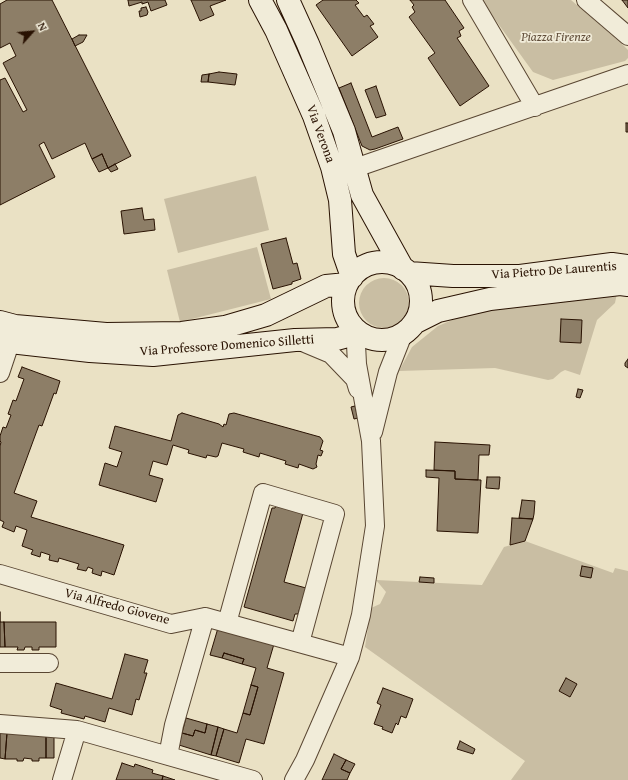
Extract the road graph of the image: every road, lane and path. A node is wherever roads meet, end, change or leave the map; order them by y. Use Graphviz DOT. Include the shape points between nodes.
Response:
graph roads {
  1 [pos="260,0"];
  2 [pos="288,0"];
  3 [pos="472,0"];
  4 [pos="586,0"];
  5 [pos="628,36"];
  6 [pos="628,74"];
  7 [pos="535,107"];
  8 [pos="355,168"];
  9 [pos="628,266"];
  10 [pos="406,271"];
  11 [pos="349,280"];
  12 [pos="628,285"];
  13 [pos="0,322"];
  14 [pos="409,328"];
  15 [pos="361,334"];
  16 [pos="296,340"];
  17 [pos="5,342"];
  18 [pos="0,373"];
  19 [pos="367,415"];
  20 [pos="371,441"];
  21 [pos="0,574"];
  22 [pos="204,617"];
  23 [pos="227,623"];
  24 [pos="300,644"];
  25 [pos="350,657"];
  26 [pos="0,662"];
  27 [pos="49,663"];
  28 [pos="0,724"];
  29 [pos="77,730"];
  30 [pos="168,756"];
  31 [pos="62,780"];
  32 [pos="252,780"];
  33 [pos="294,780"];
  1 -- 11 [label="main road, Via Verona" via="314,116 332,167 340,200 344,254"];
  2 -- 8 [label="main road, Via Verona" via="344,131"];
  3 -- 7 [label="street"];
  4 -- 5 [label="street"];
  6 -- 7 [label="street"];
  7 -- 8 [label="street"];
  8 -- 10 [label="main road, Via Verona" via="362,196"];
  9 -- 10 [label="main road, Via Pietro De Laurentis" via="612,264 520,276 453,276"];
  10 -- 11 [label="main road" via="382,262 360,269"];
  10 -- 14 [label="main road" via="416,284 420,297 419,311"];
  11 -- 13 [label="main road, Via Professore Domenico Silletti" via="326,286 266,315 225,327 182,333 106,334 15,326"];
  11 -- 15 [label="main road" via="343,294 343,305 351,325"];
  12 -- 14 [label="main road, Via Pietro De Laurentis" via="490,299 438,311"];
  14 -- 15 [label="main road" via="394,338 383,340"];
  14 -- 20 [label="street" via="388,372"];
  15 -- 16 [label="main road, Via Professore Domenico Silletti"];
  15 -- 19 [label="street" via="356,351"];
  16 -- 17 [label="main road, Via Professore Domenico Silletti" via="153,354 90,351"];
  16 -- 19 [label="street" via="331,354 355,379"];
  17 -- 18 [label="street"];
  19 -- 20 [label="street"];
  20 -- 25 [label="street" via="375,526 362,616"];
  21 -- 22 [label="street, Via Alfredo Giovene" via="171,624"];
  22 -- 23 [label="street, Via Alfredo Giovene"];
  22 -- 30 [label="street"];
  23 -- 24 [label="street, Via Alfredo Giovene"];
  23 -- 24 [label="street" via="263,493 335,514"];
  24 -- 25 [label="street, Via Alfredo Giovene"];
  25 -- 33 [label="street"];
  26 -- 27 [label="street"];
  28 -- 29 [label="street"];
  29 -- 30 [label="street"];
  29 -- 31 [label="street"];
  30 -- 32 [label="street"];
}
